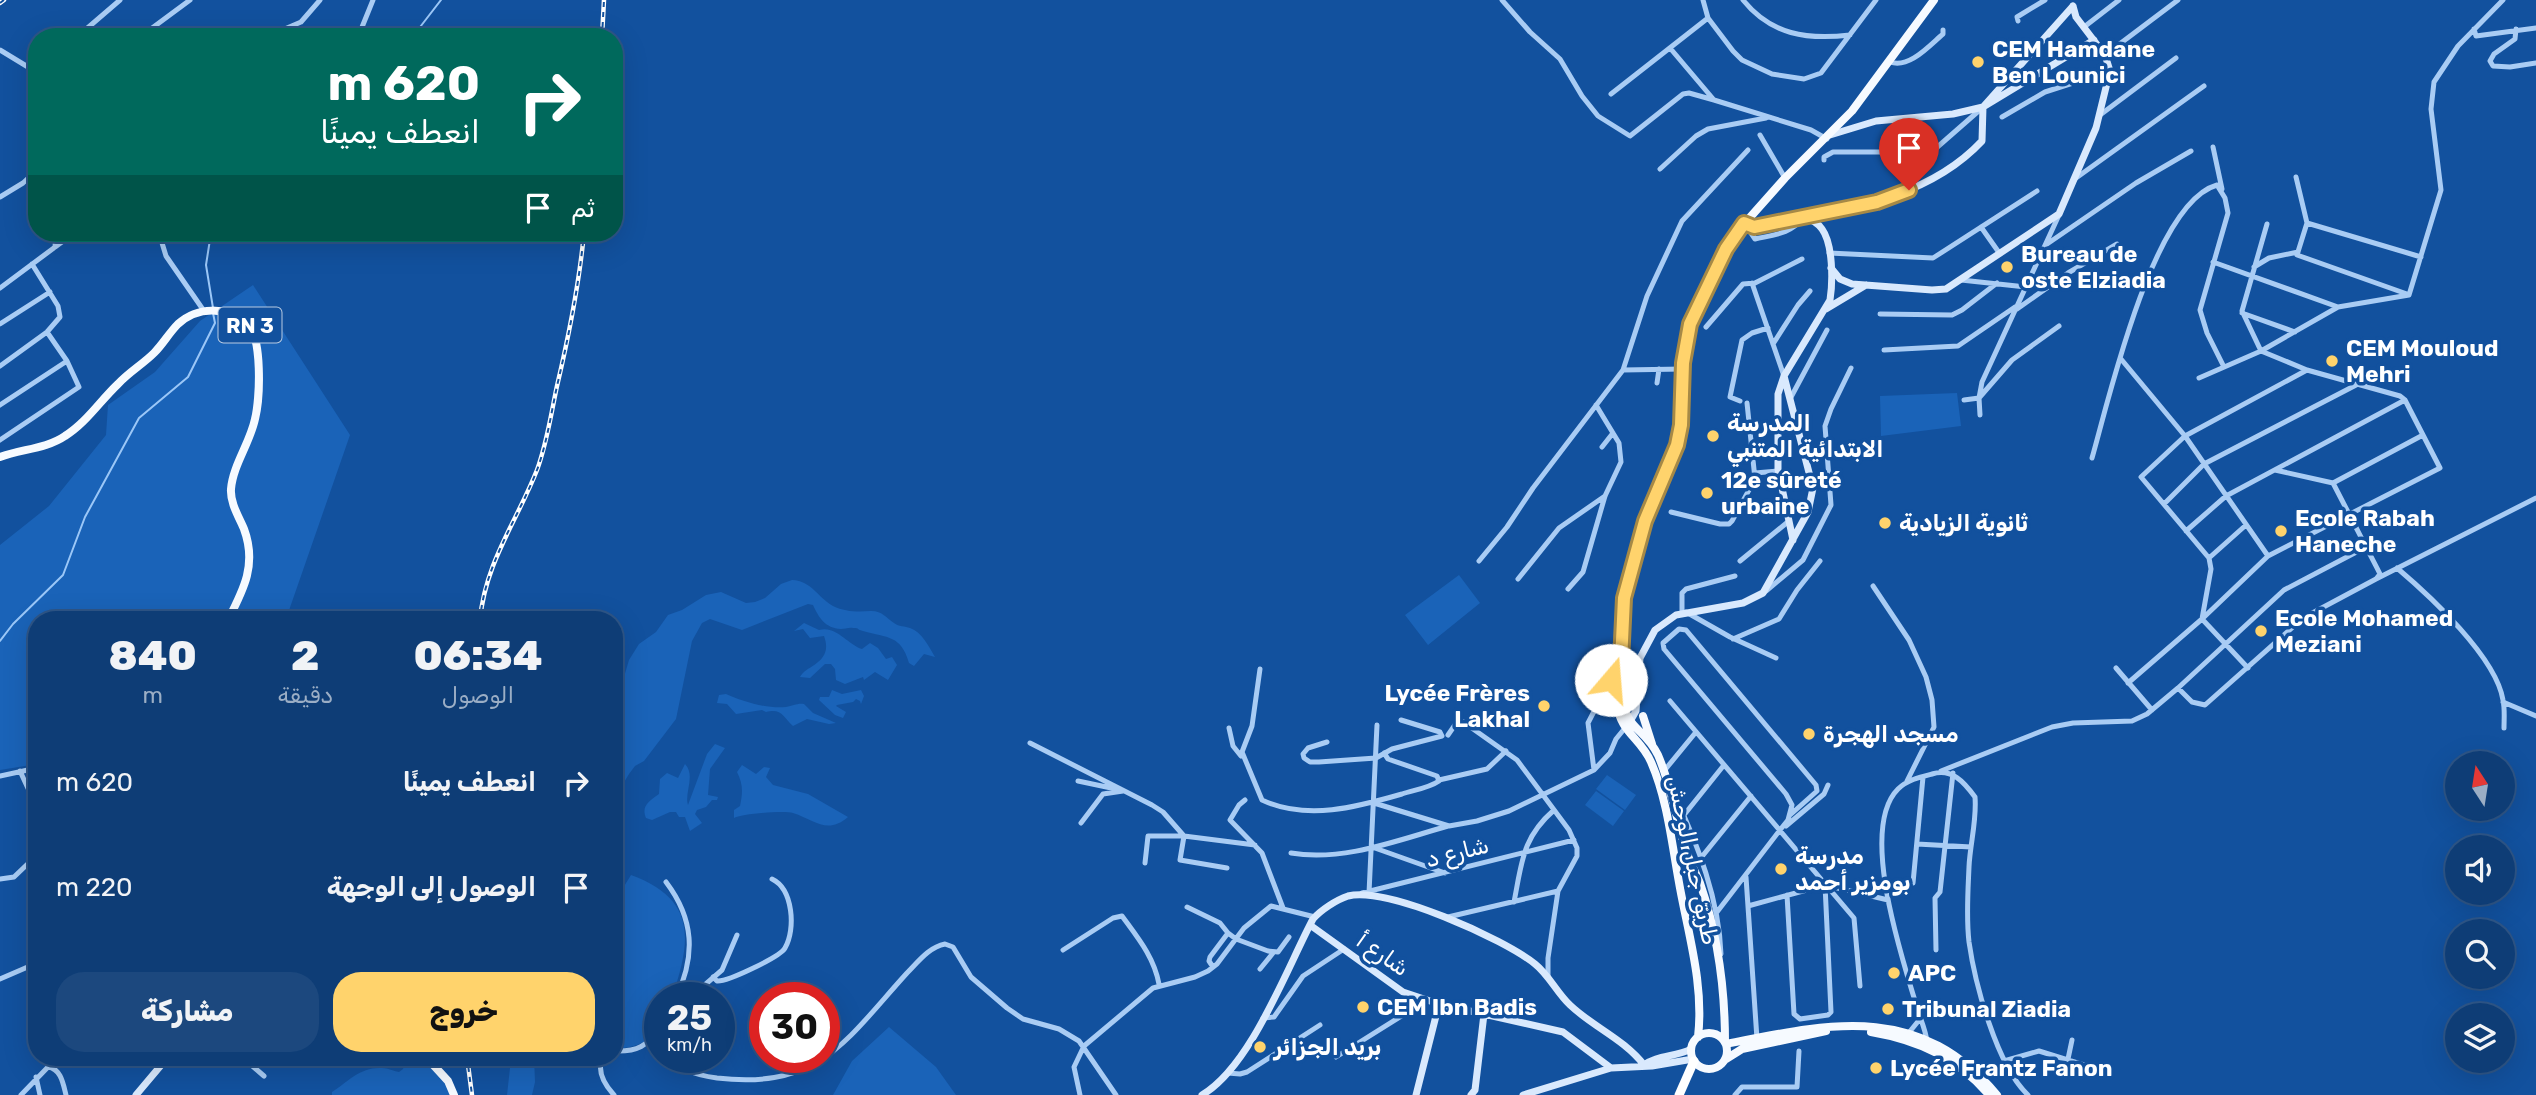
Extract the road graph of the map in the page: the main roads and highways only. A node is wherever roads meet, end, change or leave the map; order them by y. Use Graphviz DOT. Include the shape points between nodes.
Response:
graph roads {
  1 [pos="1934,0"];
  2 [pos="2072,3"];
  3 [pos="2094,40"];
  4 [pos="1983,107"];
  5 [pos="1828,137"];
  6 [pos="1803,217"];
  7 [pos="1748,225"];
  8 [pos="1832,268"];
  9 [pos="1866,285"];
  10 [pos="1822,311"];
  11 [pos="1784,376"];
  12 [pos="0,457"];
  13 [pos="1794,541"];
  14 [pos="233,611"];
  15 [pos="1620,671"];
  16 [pos="1624,710"];
  17 [pos="1639,713"];
  18 [pos="1630,728"];
  19 [pos="1653,747"];
  20 [pos="1310,925"];
  21 [pos="1439,1004"];
  22 [pos="1484,1014"];
  23 [pos="1907,1036"];
  24 [pos="1698,1037"];
  25 [pos="1725,1043"];
  26 [pos="1927,1043"];
  27 [pos="1691,1049"];
  28 [pos="1726,1059"];
  29 [pos="1693,1060"];
  30 [pos="1644,1065"];
  31 [pos="162,1066"];
  32 [pos="434,1066"];
  33 [pos="1611,1068"];
  34 [pos="145,1091"];
  35 [pos="1473,1092"];
  36 [pos="136,1095"];
  37 [pos="454,1095"];
  38 [pos="1202,1095"];
  39 [pos="1416,1095"];
  40 [pos="1523,1095"];
  41 [pos="1679,1095"];
  42 [pos="1989,1095"];
  43 [pos="1997,1095"];
  1 -- 5 [label="main road, طريق جبل الوحش"];
  2 -- 3 [label="main road" via="2076,17"];
  2 -- 4 [label="main road"];
  3 -- 4 [label="main road"];
  3 -- 9 [label="main road" via="2110,71 2100,115 2059,214 1939,290"];
  4 -- 5 [label="main road" via="1876,121"];
  4 -- 6 [label="main road" via="1982,141 1939,176 1884,200"];
  5 -- 7 [label="main road, طريق جبل الوحش" via="1785,178"];
  6 -- 7 [label="main road"];
  6 -- 8 [label="main road" via="1824,231"];
  7 -- 15 [label="main road, طريق جبل الوحش" via="1726,249 1691,322 1685,343 1677,445 1645,521 1624,598"];
  8 -- 9 [label="main road" via="1845,282"];
  8 -- 10 [label="main road" via="1830,300"];
  9 -- 10 [label="main road"];
  10 -- 11 [label="main road"];
  11 -- 13 [label="main road" via="1778,394 1779,471"];
  11 -- 13 [label="main road" via="1813,488 1811,504"];
  12 -- 14 [label="main road, RN 3" via="66,436 189,316 226,311 239,318 252,327 257,345 257,409 230,493 250,553 249,575"];
  13 -- 17 [label="main road" via="1763,593 1743,603 1684,613 1661,624 1638,666"];
  15 -- 16 [label="main road"];
  15 -- 18 [label="main road, طريق جبل الوحش" via="1618,718"];
  16 -- 17 [label="main road"];
  16 -- 18 [label="main road"];
  17 -- 18 [label="main road"];
  17 -- 19 [label="main road"];
  18 -- 19 [label="main road"];
  18 -- 24 [label="main road, طريق جبل الوحش" via="1651,762 1671,834 1698,976"];
  19 -- 25 [label="main road, طريق جبل الوحش" via="1707,907 1722,967"];
  20 -- 21 [label="main road, شارع أ" via="1403,992"];
  20 -- 30 [label="main road" via="1319,912 1349,896 1369,894 1445,918 1517,951 1538,966 1570,1005"];
  20 -- 38 [label="main road" via="1252,1039 1228,1073"];
  21 -- 22 [label="main road, شارع أ"];
  21 -- 39 [label="main road"];
  22 -- 33 [label="main road, شارع أ" via="1563,1032"];
  22 -- 35 [label="main road"];
  23 -- 25 [label="main road" via="1857,1026 1817,1027"];
  23 -- 26 [label="main road"];
  23 -- 28 [label="main road" via="1830,1030 1742,1049"];
  24 -- 25 [label="main road" via="1713,1034"];
  24 -- 27 [label="main road"];
  25 -- 28 [label="main road"];
  26 -- 42 [label="main road"];
  26 -- 43 [label="main road" via="1971,1067"];
  27 -- 29 [label="main road"];
  27 -- 30 [label="main road"];
  28 -- 29 [label="main road" via="1711,1069"];
  29 -- 30 [label="main road"];
  29 -- 41 [label="highway"];
  30 -- 33 [label="main road"];
  31 -- 34 [label="main road"];
  32 -- 37 [label="main road"];
  33 -- 40 [label="main road"];
  34 -- 36 [label="main road"];
}
